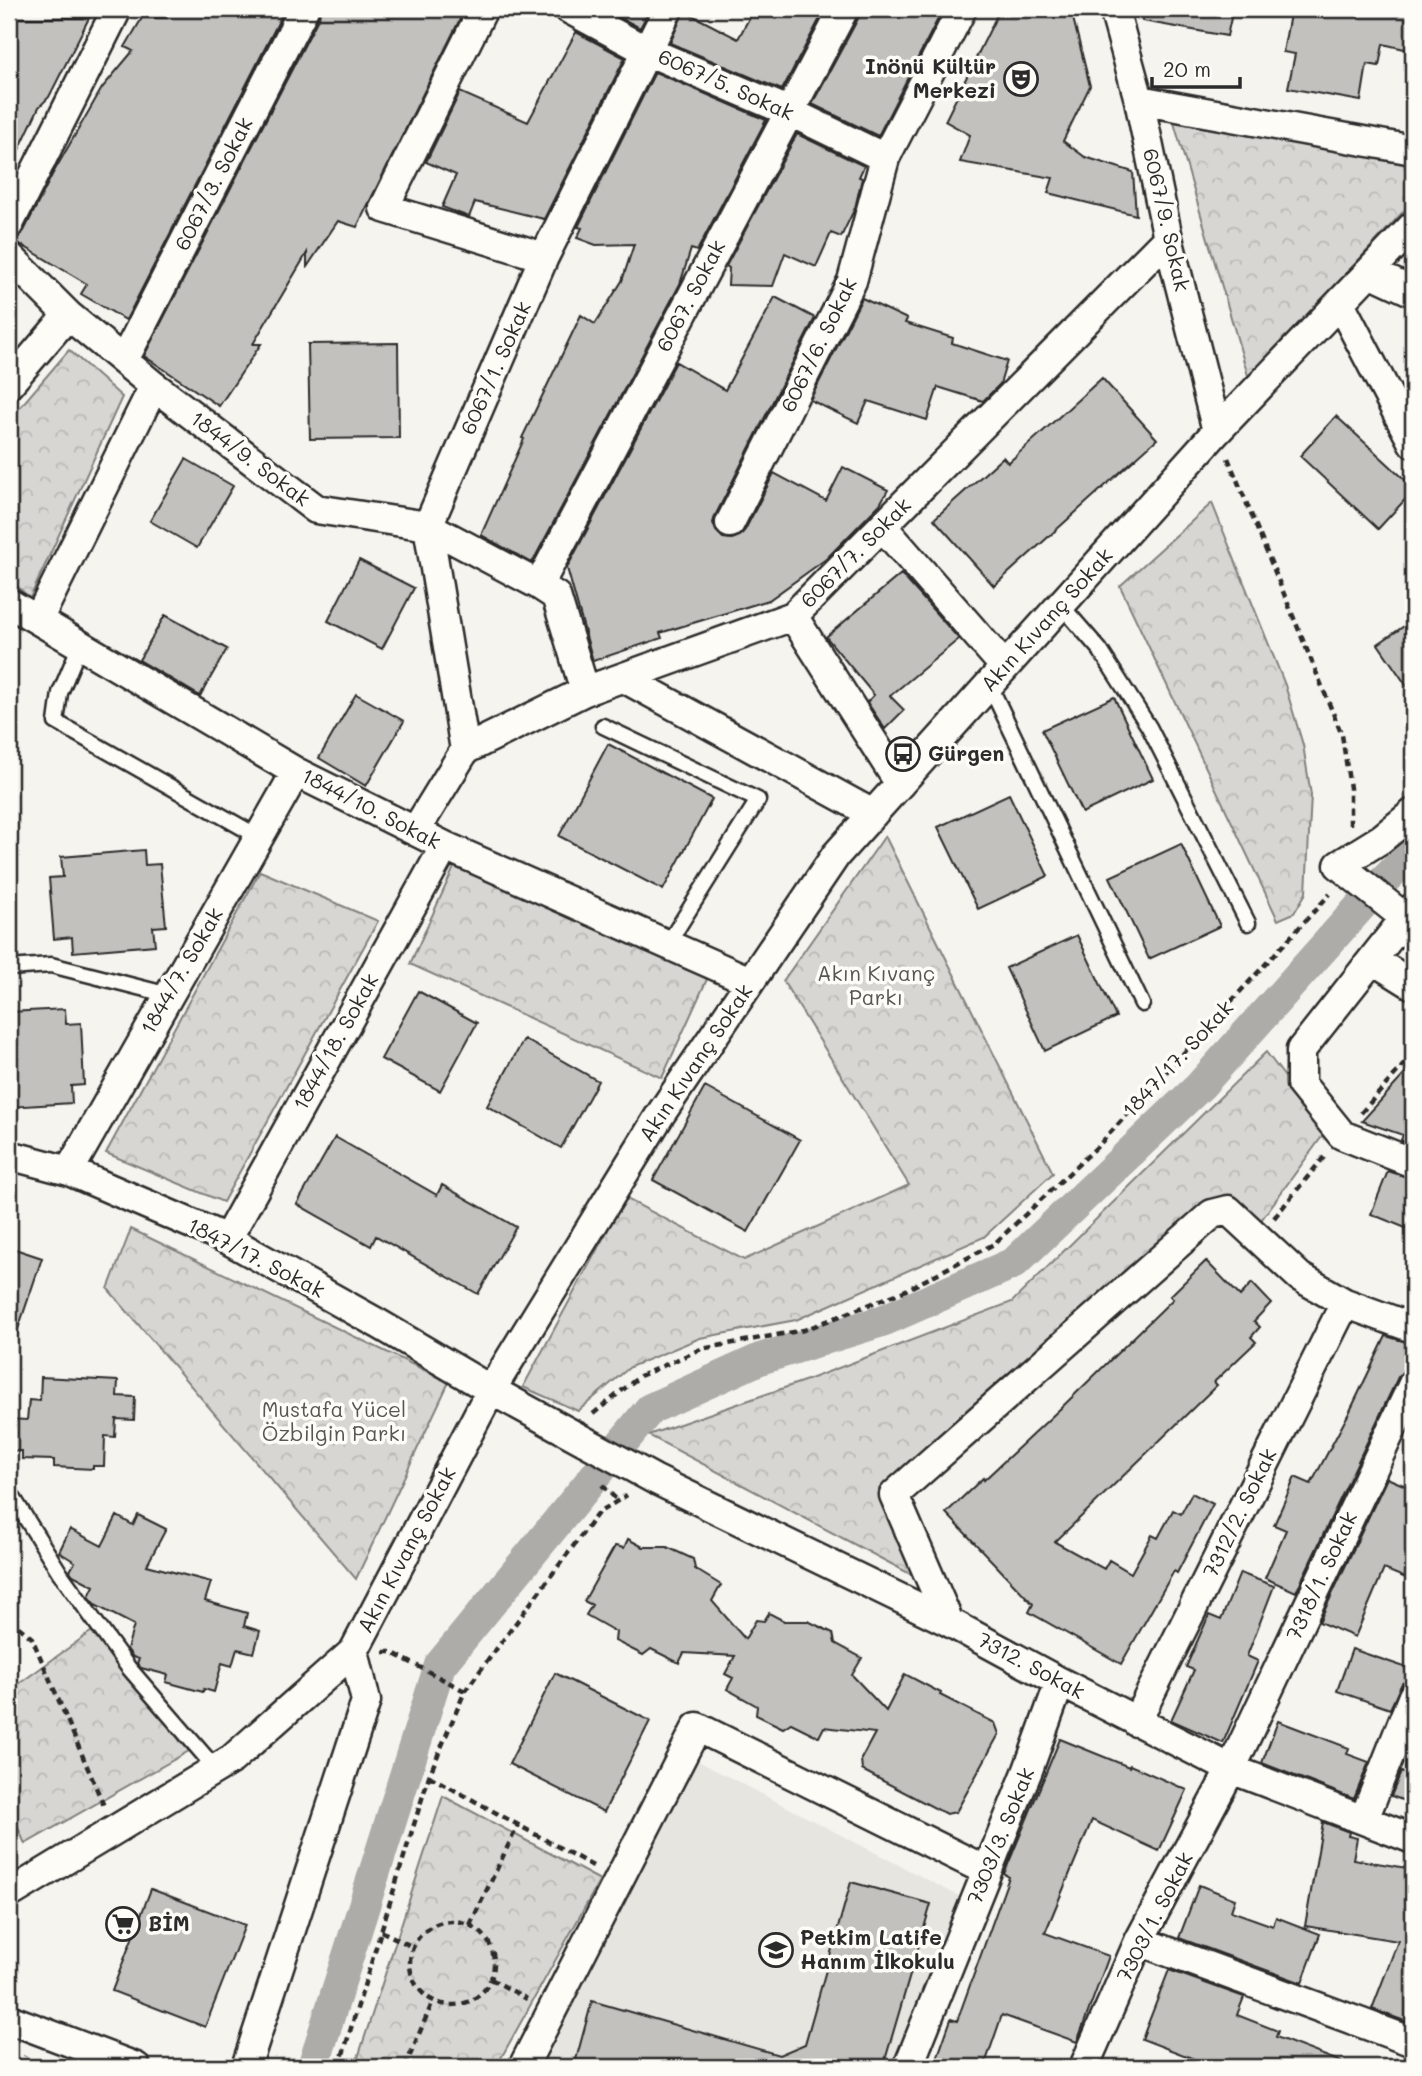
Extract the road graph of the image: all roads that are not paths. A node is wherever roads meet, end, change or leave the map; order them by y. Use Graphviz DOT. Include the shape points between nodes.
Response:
graph roads {
  1 [pos="117,9"];
  2 [pos="304,9"];
  3 [pos="483,9"];
  4 [pos="569,9"];
  5 [pos="668,9"];
  6 [pos="844,9"];
  7 [pos="962,9"];
  8 [pos="1114,9"];
  9 [pos="647,51"];
  10 [pos="1139,100"];
  11 [pos="788,111"];
  12 [pos="1413,150"];
  13 [pos="885,158"];
  14 [pos="9,224"];
  15 [pos="1413,226"];
  16 [pos="1168,238"];
  17 [pos="9,256"];
  18 [pos="544,257"];
  19 [pos="1370,272"];
  20 [pos="1413,292"];
  21 [pos="1340,303"];
  22 [pos="68,315"];
  23 [pos="124,360"];
  24 [pos="9,384"];
  25 [pos="154,386"];
  26 [pos="1217,432"];
  27 [pos="1413,443"];
  28 [pos="730,523"];
  29 [pos="428,526"];
  30 [pos="882,526"];
  31 [pos="539,585"];
  32 [pos="9,603"];
  33 [pos="1061,604"];
  34 [pos="793,616"];
  35 [pos="38,620"];
  36 [pos="80,645"];
  37 [pos="997,676"];
  38 [pos="624,678"];
  39 [pos="584,691"];
  40 [pos="603,726"];
  41 [pos="465,750"];
  42 [pos="296,772"];
  43 [pos="900,784"];
  44 [pos="1413,813"];
  45 [pos="873,814"];
  46 [pos="416,830"];
  47 [pos="258,837"];
  48 [pos="445,846"];
  49 [pos="1405,913"];
  50 [pos="1248,923"];
  51 [pos="667,945"];
  52 [pos="1373,960"];
  53 [pos="9,968"];
  54 [pos="750,981"];
  55 [pos="1413,985"];
  56 [pos="169,995"];
  57 [pos="1142,1004"];
  58 [pos="9,1154"];
  59 [pos="1413,1163"];
  60 [pos="69,1171"];
  61 [pos="227,1239"];
  62 [pos="1345,1303"];
  63 [pos="1413,1328"];
  64 [pos="1413,1384"];
  65 [pos="491,1390"];
  66 [pos="557,1426"];
  67 [pos="9,1491"];
  68 [pos="949,1622"];
  69 [pos="354,1651"];
  70 [pos="1060,1682"];
  71 [pos="1413,1696"];
  72 [pos="1136,1722"];
  73 [pos="216,1769"];
  74 [pos="1231,1769"];
  75 [pos="1364,1819"];
  76 [pos="1413,1839"];
  77 [pos="987,1871"];
  78 [pos="9,1894"];
  79 [pos="1139,1941"];
  80 [pos="9,2019"];
  81 [pos="1413,2042"];
  82 [pos="136,2067"];
  83 [pos="246,2067"];
  84 [pos="523,2067"];
  85 [pos="908,2067"];
  86 [pos="1084,2067"];
  1 -- 14 [label="street"];
  2 -- 23 [label="street, 6067/3. Sokak"];
  3 -- 18 [label="street" via="384,208"];
  4 -- 9 [label="street, 6067/5. Sokak"];
  5 -- 9 [label="street, 6067/1. Sokak"];
  6 -- 11 [label="street, 6067. Sokak"];
  7 -- 13 [label="street, 6067/6. Sokak"];
  8 -- 10 [label="street, 6067/9. Sokak"];
  9 -- 11 [label="street, 6067/5. Sokak"];
  9 -- 18 [label="street, 6067/1. Sokak"];
  10 -- 12 [label="street"];
  10 -- 16 [label="street, 6067/9. Sokak"];
  11 -- 13 [label="street, 6067/5. Sokak"];
  11 -- 31 [label="street, 6067. Sokak"];
  13 -- 28 [label="street, 6067/6. Sokak" via="852,282"];
  15 -- 19 [label="street, Akın Kıvanç Sokak"];
  16 -- 26 [label="street, 6067/9. Sokak"];
  16 -- 30 [label="street, 6067/7. Sokak"];
  17 -- 22 [label="street, 1844/9. Sokak"];
  18 -- 29 [label="street, 6067/1. Sokak"];
  19 -- 20 [label="street"];
  19 -- 21 [label="street, Akın Kıvanç Sokak"];
  21 -- 26 [label="street, Akın Kıvanç Sokak"];
  21 -- 27 [label="street"];
  22 -- 23 [label="street, 1844/9. Sokak"];
  22 -- 24 [label="street"];
  23 -- 25 [label="street, 1844/9. Sokak"];
  25 -- 29 [label="street, 1844/9. Sokak" via="316,509"];
  25 -- 35 [label="street"];
  26 -- 33 [label="street, Akın Kıvanç Sokak"];
  29 -- 31 [label="street, 1844/9. Sokak"];
  29 -- 41 [label="street"];
  30 -- 34 [label="street, 6067/7. Sokak"];
  30 -- 37 [label="street"];
  31 -- 39 [label="street, 1844/9. Sokak" via="556,596"];
  32 -- 35 [label="street, 1844/10. Sokak"];
  33 -- 37 [label="street, Akın Kıvanç Sokak"];
  33 -- 50 [label="lane" via="1100,650 1149,727"];
  34 -- 38 [label="street, 6067/7. Sokak"];
  34 -- 43 [label="street"];
  35 -- 36 [label="street, 1844/10. Sokak"];
  36 -- 42 [label="street, 1844/10. Sokak"];
  36 -- 47 [label="lane" via="60,693 56,722"];
  37 -- 43 [label="street, Akın Kıvanç Sokak"];
  37 -- 57 [label="lane"];
  38 -- 39 [label="street, 6067/7. Sokak"];
  38 -- 45 [label="street"];
  39 -- 41 [label="street, 6067/7. Sokak"];
  40 -- 51 [label="lane" via="758,800"];
  41 -- 46 [label="street"];
  42 -- 46 [label="street, 1844/10. Sokak"];
  42 -- 47 [label="street, 1844/7. Sokak"];
  43 -- 45 [label="street, Akın Kıvanç Sokak"];
  44 -- 49 [label="street" via="1339,865"];
  45 -- 54 [label="street, Akın Kıvanç Sokak" via="836,855"];
  46 -- 48 [label="street, 1844/10. Sokak"];
  47 -- 56 [label="street, 1844/7. Sokak"];
  48 -- 51 [label="street, 1844/10. Sokak"];
  48 -- 61 [label="street, 1844/18. Sokak"];
  49 -- 52 [label="street"];
  51 -- 54 [label="street, 1844/10. Sokak"];
  52 -- 55 [label="street"];
  52 -- 59 [label="street" via="1301,1050 1301,1084 1342,1135"];
  53 -- 56 [label="lane" via="51,965"];
  54 -- 65 [label="street, Akın Kıvanç Sokak" via="660,1115"];
  56 -- 60 [label="street, 1844/7. Sokak"];
  58 -- 60 [label="street, 1847/17. Sokak"];
  60 -- 61 [label="street, 1847/17. Sokak"];
  61 -- 65 [label="street, 1847/17. Sokak"];
  62 -- 63 [label="street"];
  62 -- 68 [label="street" via="1300,1276 1228,1210 1212,1214 894,1495"];
  62 -- 72 [label="street, 7312/2. Sokak"];
  64 -- 74 [label="street, 7318/1. Sokak"];
  65 -- 66 [label="street, 1847/17. Sokak"];
  65 -- 69 [label="street, Akın Kıvanç Sokak"];
  66 -- 68 [label="street, 7312. Sokak" via="654,1479"];
  67 -- 73 [label="lane" via="60,1573 128,1667"];
  68 -- 70 [label="street, 7312. Sokak"];
  69 -- 73 [label="street, Akın Kıvanç Sokak"];
  69 -- 83 [label="street" via="366,1700"];
  70 -- 72 [label="street, 7312. Sokak"];
  70 -- 77 [label="street, 7303/3. Sokak"];
  71 -- 75 [label="street"];
  72 -- 74 [label="street, 7312. Sokak"];
  73 -- 78 [label="street, Akın Kıvanç Sokak"];
  74 -- 75 [label="street, 7312. Sokak"];
  74 -- 79 [label="street, 7303/1. Sokak"];
  75 -- 76 [label="street, 7312. Sokak"];
  77 -- 84 [label="street" via="697,1727"];
  77 -- 85 [label="street, 7303/3. Sokak"];
  79 -- 81 [label="street"];
  79 -- 86 [label="street, 7303/1. Sokak"];
  80 -- 82 [label="street"];
}
